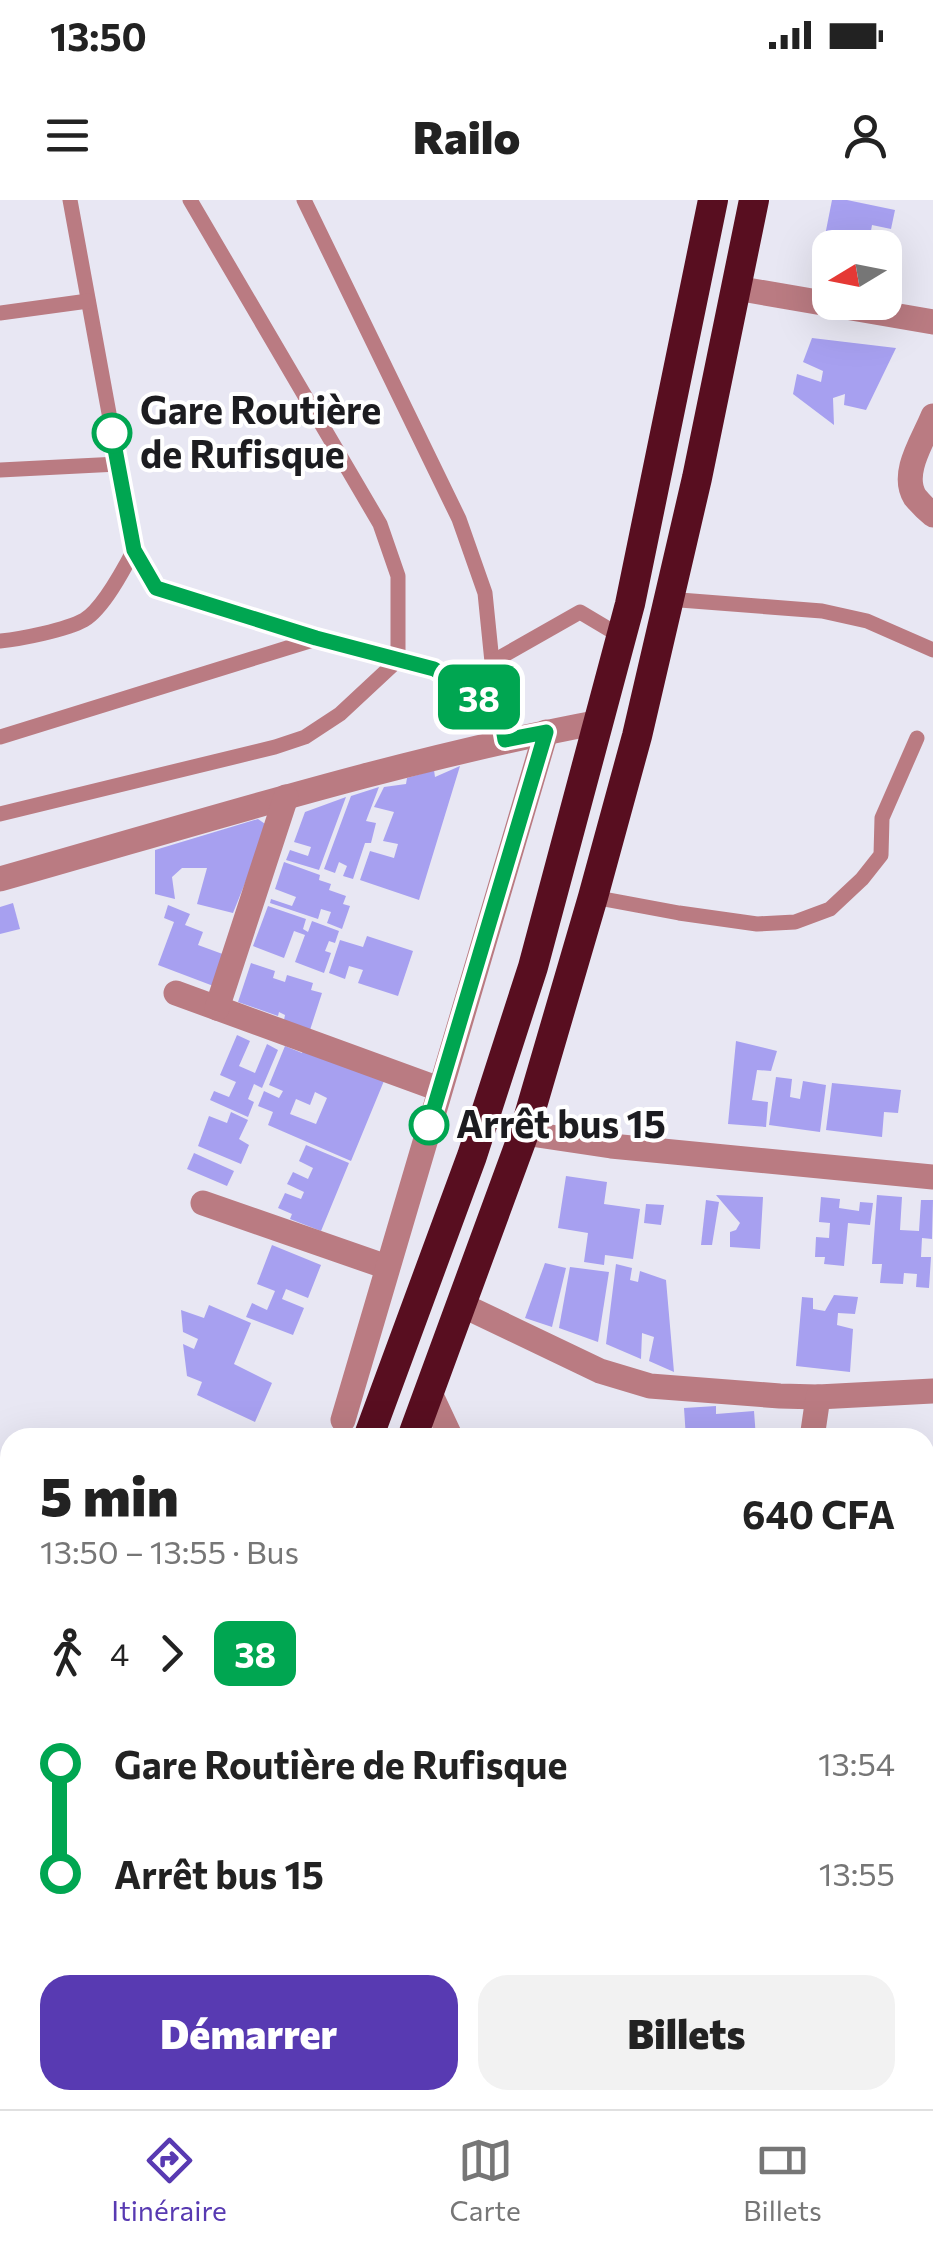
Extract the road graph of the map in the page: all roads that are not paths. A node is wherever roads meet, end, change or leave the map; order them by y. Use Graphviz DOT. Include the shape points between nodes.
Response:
graph roads {
  1 [pos="70,200"];
  2 [pos="190,200"];
  3 [pos="304,200"];
  4 [pos="713,200"];
  5 [pos="754,200"];
  6 [pos="736,288"];
  7 [pos="88,301"];
  8 [pos="0,313"];
  9 [pos="933,322"];
  10 [pos="933,416"];
  11 [pos="118,464"];
  12 [pos="0,470"];
  13 [pos="933,516"];
  14 [pos="134,550"];
  15 [pos="668,599"];
  16 [pos="622,636"];
  17 [pos="316,638"];
  18 [pos="0,641"];
  19 [pos="933,650"];
  20 [pos="398,660"];
  21 [pos="492,662"];
  22 [pos="500,711"];
  23 [pos="600,722"];
  24 [pos="546,732"];
  25 [pos="0,737"];
  26 [pos="916,738"];
  27 [pos="505,740"];
  28 [pos="286,796"];
  29 [pos="0,814"];
  30 [pos="0,879"];
  31 [pos="593,897"];
  32 [pos="176,992"];
  33 [pos="217,1008"];
  34 [pos="439,1090"];
  35 [pos="524,1133"];
  36 [pos="933,1177"];
  37 [pos="203,1204"];
  38 [pos="388,1268"];
  39 [pos="462,1304"];
  40 [pos="429,1391"];
  41 [pos="933,1392"];
  42 [pos="818,1396"];
  43 [pos="356,1428"];
  44 [pos="356,1428"];
  45 [pos="416,1428"];
  46 [pos="446,1428"];
  47 [pos="813,1428"];
  1 -- 7 [label="lane"];
  2 -- 20 [label="lane" via="380,524 398,576"];
  3 -- 21 [label="lane" via="459,519 485,593"];
  4 -- 16 [label="highway"];
  5 -- 6 [label="highway"];
  6 -- 9 [label="street"];
  6 -- 15 [label="highway"];
  7 -- 8 [label="lane"];
  7 -- 11 [label="lane"];
  10 -- 13 [label="street" via="910,484"];
  11 -- 12 [label="lane"];
  11 -- 14 [label="lane"];
  14 -- 17 [label="lane" via="156,588"];
  14 -- 18 [label="lane" via="86,619"];
  15 -- 19 [label="lane" via="822,611 867,621"];
  15 -- 31 [label="highway"];
  16 -- 21 [label="lane" via="580,612"];
  16 -- 23 [label="highway"];
  17 -- 20 [label="lane"];
  17 -- 25 [label="lane"];
  20 -- 22 [label="lane" via="434,669"];
  20 -- 29 [label="lane" via="305,738"];
  21 -- 22 [label="lane"];
  22 -- 27 [label="lane"];
  23 -- 24 [label="street"];
  23 -- 43 [label="highway" via="485,1119"];
  24 -- 27 [label="street"];
  24 -- 34 [label="street"];
  26 -- 31 [label="lane" via="882,818 880,855 830,909 796,922 758,924"];
  27 -- 28 [label="street"];
  28 -- 30 [label="street"];
  28 -- 33 [label="street"];
  31 -- 35 [label="highway"];
  32 -- 33 [label="street"];
  33 -- 34 [label="street"];
  34 -- 38 [label="street"];
  35 -- 36 [label="street"];
  35 -- 39 [label="highway"];
  37 -- 38 [label="street"];
  38 -- 44 [label="street"];
  39 -- 40 [label="highway"];
  39 -- 42 [label="street" via="600,1370 650,1386"];
  40 -- 45 [label="highway"];
  40 -- 46 [label="street"];
  41 -- 42 [label="street"];
  42 -- 47 [label="street"];
}
